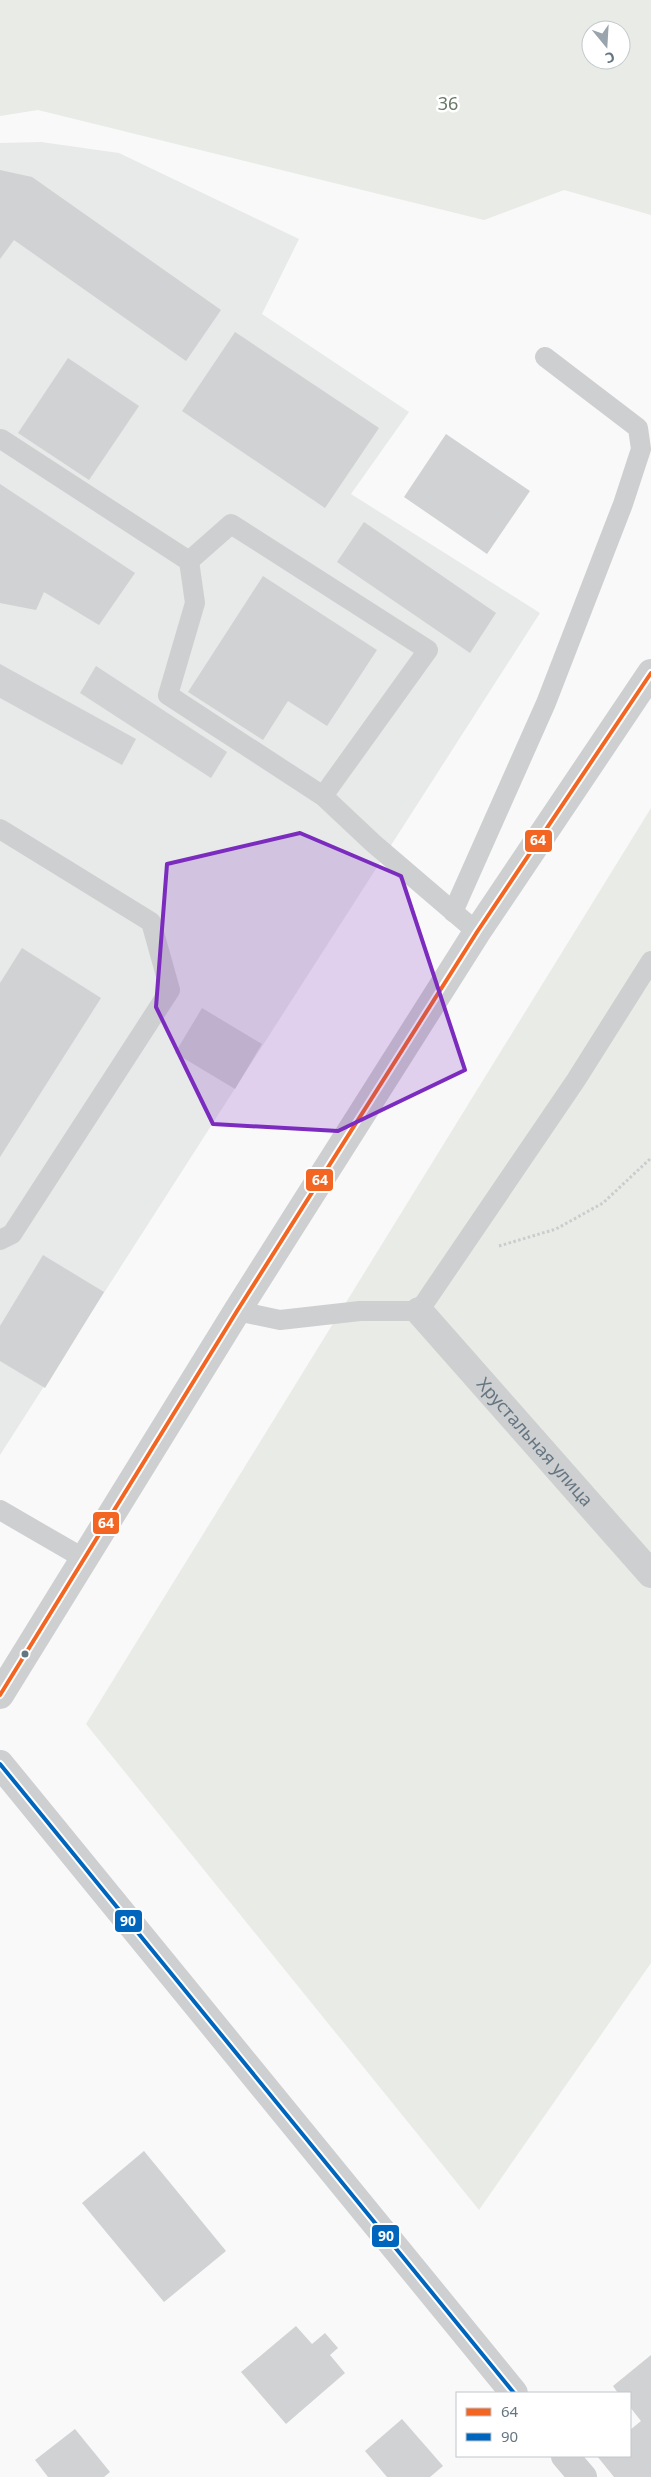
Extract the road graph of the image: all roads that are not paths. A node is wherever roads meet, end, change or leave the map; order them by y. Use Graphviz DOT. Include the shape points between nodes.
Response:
graph roads {
  1 [pos="545,357"];
  2 [pos="2,439"];
  3 [pos="189,561"];
  4 [pos="651,673"];
  5 [pos="323,796"];
  6 [pos="0,829"];
  7 [pos="453,912"];
  8 [pos="477,932"];
  9 [pos="651,961"];
  10 [pos="0,1240"];
  11 [pos="237,1311"];
  12 [pos="419,1311"];
  13 [pos="0,1510"];
  14 [pos="83,1558"];
  15 [pos="651,1574"];
  16 [pos="0,1695"];
  17 [pos="0,1764"];
  18 [pos="513,2392"];
  19 [pos="567,2457"];
  20 [pos="583,2477"];
  1 -- 7 [label="lane" via="638,428 641,449 546,703"];
  2 -- 3 [label="lane"];
  3 -- 5 [label="lane" via="195,603 168,694"];
  3 -- 5 [label="lane" via="231,524 428,650"];
  4 -- 8 [label="street"];
  5 -- 7 [label="lane"];
  6 -- 10 [label="lane" via="151,922 170,990 12,1234"];
  7 -- 8 [label="lane"];
  8 -- 11 [label="street"];
  9 -- 12 [label="lane" via="576,1080"];
  11 -- 12 [label="lane" via="280,1320 360,1311"];
  11 -- 14 [label="street"];
  12 -- 15 [label="street, Хрустальная улица"];
  13 -- 14 [label="lane"];
  14 -- 16 [label="street"];
  17 -- 18 [label="street"];
  19 -- 20 [label="street"];
}
